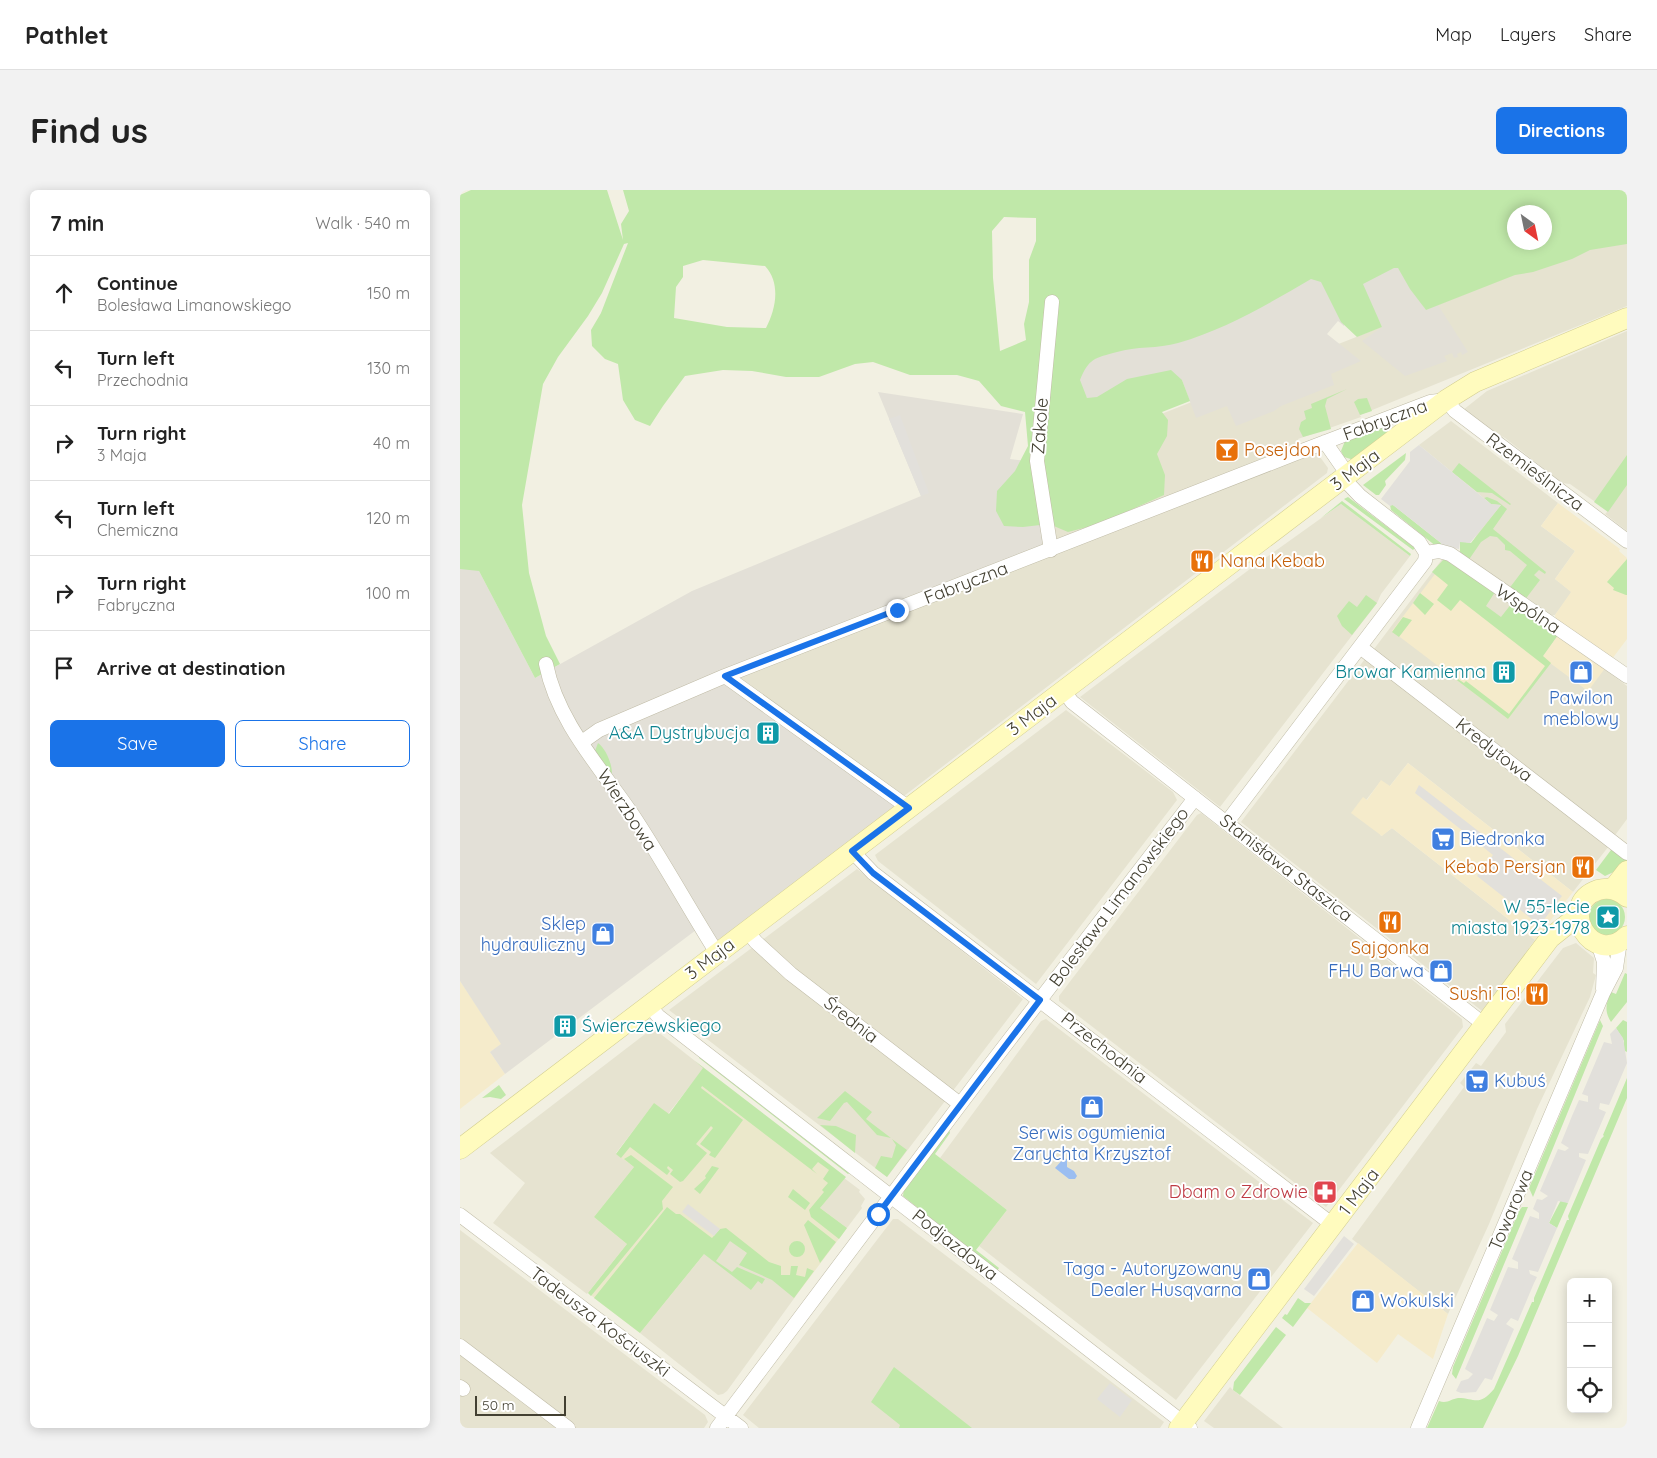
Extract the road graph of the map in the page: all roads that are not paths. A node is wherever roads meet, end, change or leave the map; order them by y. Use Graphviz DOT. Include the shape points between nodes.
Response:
graph roads {
  1 [pos="1052,302"];
  2 [pos="1627,318"];
  3 [pos="1446,400"];
  4 [pos="1324,442"];
  5 [pos="1346,476"];
  6 [pos="1627,542"];
  7 [pos="1051,550"];
  8 [pos="1426,552"];
  9 [pos="1360,647"];
  10 [pos="546,664"];
  11 [pos="725,676"];
  12 [pos="1627,676"];
  13 [pos="1064,691"];
  14 [pos="582,742"];
  15 [pos="1195,798"];
  16 [pos="909,808"];
  17 [pos="1227,822"];
  18 [pos="1624,850"];
  19 [pos="852,851"];
  20 [pos="1627,871"];
  21 [pos="1620,893"];
  22 [pos="1579,915"];
  23 [pos="747,931"];
  24 [pos="1624,939"];
  25 [pos="1592,940"];
  26 [pos="717,953"];
  27 [pos="1538,956"];
  28 [pos="1603,993"];
  29 [pos="1040,1000"];
  30 [pos="649,1005"];
  31 [pos="1486,1026"];
  32 [pos="960,1104"];
  33 [pos="460,1150"];
  34 [pos="892,1196"];
  35 [pos="460,1215"];
  36 [pos="1333,1226"];
  37 [pos="460,1346"];
  38 [pos="725,1416"];
  39 [pos="1184,1426"];
  40 [pos="568,1428"];
  41 [pos="717,1428"];
  42 [pos="741,1428"];
  43 [pos="1418,1428"];
  1 -- 7 [label="street, Zakole" via="1037,461"];
  2 -- 3 [label="street, 3 Maja" via="1475,382"];
  3 -- 4 [label="street, Fabryczna" via="1430,402"];
  3 -- 5 [label="street, 3 Maja"];
  3 -- 6 [label="street, Rzemieślnicza" via="1463,417"];
  4 -- 5 [label="street, Fabryczna"];
  4 -- 7 [label="street, Fabryczna"];
  5 -- 8 [label="street" via="1360,496 1419,542"];
  5 -- 13 [label="street, 3 Maja"];
  7 -- 11 [label="street, Fabryczna"];
  8 -- 9 [label="street" via="1425,561"];
  8 -- 12 [label="street, Wspólna" via="1450,554"];
  9 -- 17 [label="street"];
  9 -- 18 [label="street, Kredytowa"];
  10 -- 14 [label="street, Wierzbowa" via="554,696"];
  11 -- 14 [label="street, Fabryczna" via="599,730"];
  11 -- 16 [label="street"];
  13 -- 15 [label="street, Stanisława Staszica" via="1072,702"];
  13 -- 16 [label="street, 3 Maja"];
  14 -- 26 [label="street, Wierzbowa" via="632,815"];
  15 -- 17 [label="street, Stanisława Staszica"];
  15 -- 29 [label="street, Bolesława Limanowskiego"];
  16 -- 19 [label="street, 3 Maja"];
  17 -- 31 [label="street, Stanisława Staszica"];
  19 -- 23 [label="street, 3 Maja"];
  19 -- 29 [label="street, Przechodnia" via="873,873"];
  20 -- 21 [label="street"];
  21 -- 22 [label="street" via="1601,889 1590,894 1582,903"];
  22 -- 25 [label="street" via="1581,927"];
  22 -- 27 [label="street, 1 Maja" via="1554,933"];
  23 -- 26 [label="street, 3 Maja"];
  23 -- 32 [label="street, Średnia" via="792,974"];
  24 -- 25 [label="street, 1 Maja" via="1610,945"];
  24 -- 28 [label="street, Towarowa" via="1617,948 1616,968"];
  25 -- 27 [label="street, 1 Maja" via="1574,937"];
  25 -- 28 [label="street, Towarowa" via="1604,968"];
  26 -- 30 [label="street, 3 Maja"];
  27 -- 31 [label="street, 1 Maja"];
  28 -- 43 [label="street, Towarowa"];
  29 -- 32 [label="street, Bolesława Limanowskiego"];
  29 -- 36 [label="street, Przechodnia"];
  30 -- 33 [label="street, 3 Maja"];
  30 -- 34 [label="street, Podjazdowa" via="658,1016"];
  31 -- 36 [label="street, 1 Maja"];
  32 -- 34 [label="street, Bolesława Limanowskiego"];
  34 -- 38 [label="street, Bolesława Limanowskiego"];
  34 -- 39 [label="street, Podjazdowa"];
  35 -- 38 [label="street, Tadeusza Kościuszki"];
  36 -- 39 [label="street, 1 Maja"];
  37 -- 40 [label="street"];
  38 -- 41 [label="street, Bolesława Limanowskiego"];
  38 -- 42 [label="street, Tadeusza Kościuszki"];
}
